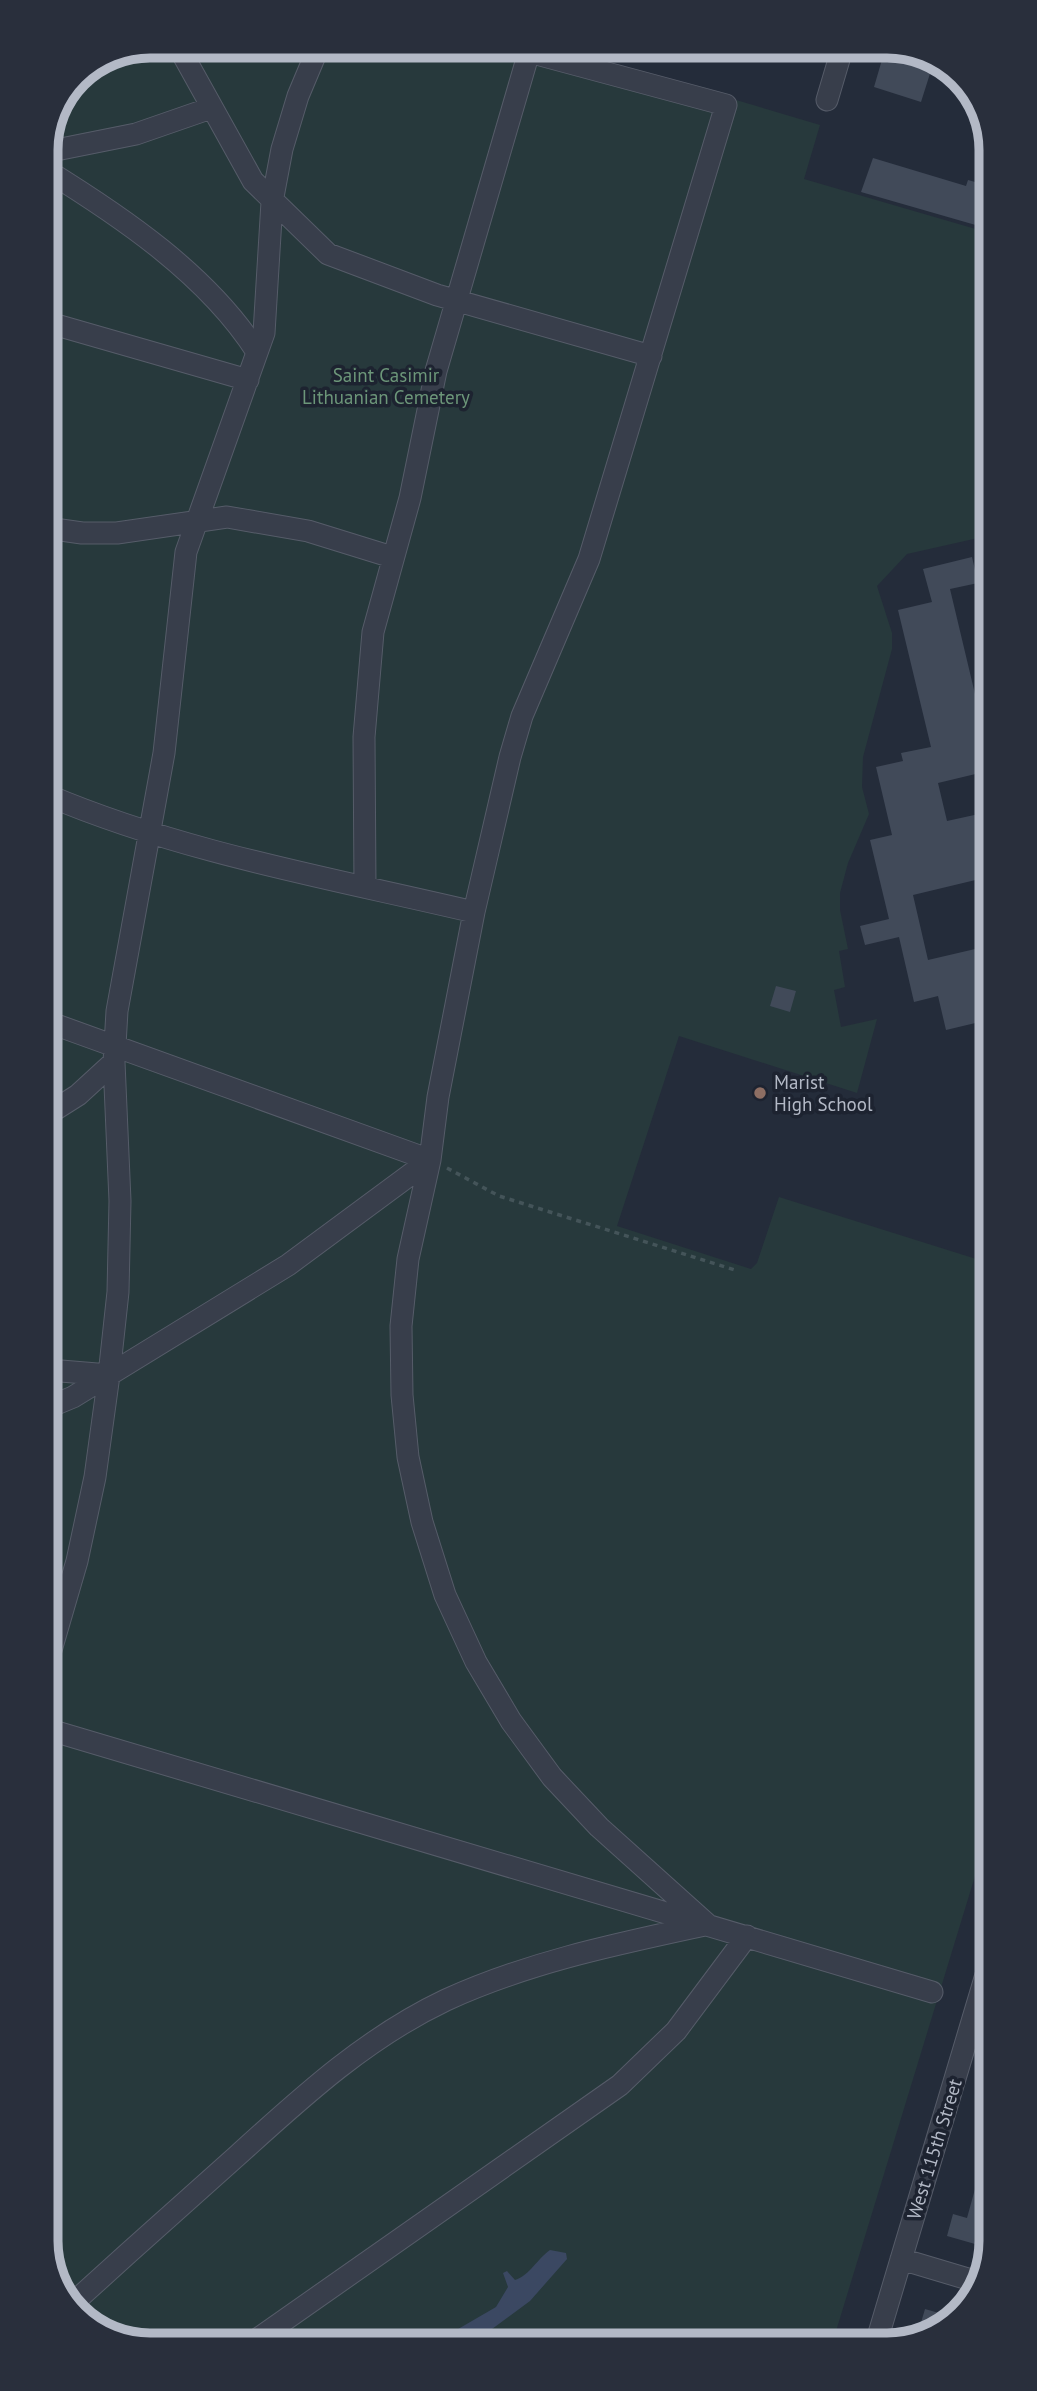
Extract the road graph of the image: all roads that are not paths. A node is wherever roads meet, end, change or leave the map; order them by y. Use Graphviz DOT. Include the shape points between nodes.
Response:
graph roads {
  1 [pos="184,58"];
  2 [pos="315,58"];
  3 [pos="527,58"];
  4 [pos="551,58"];
  5 [pos="839,58"];
  6 [pos="827,100"];
  7 [pos="211,108"];
  8 [pos="58,150"];
  9 [pos="58,178"];
  10 [pos="272,202"];
  11 [pos="457,301"];
  12 [pos="58,325"];
  13 [pos="257,352"];
  14 [pos="651,356"];
  15 [pos="248,380"];
  16 [pos="197,520"];
  17 [pos="58,530"];
  18 [pos="392,557"];
  19 [pos="58,799"];
  20 [pos="149,834"];
  21 [pos="365,887"];
  22 [pos="474,912"];
  23 [pos="58,1027"];
  24 [pos="115,1055"];
  25 [pos="58,1108"];
  26 [pos="430,1160"];
  27 [pos="58,1371"];
  28 [pos="109,1375"];
  29 [pos="58,1403"];
  30 [pos="58,1626"];
  31 [pos="58,1732"];
  32 [pos="707,1924"];
  33 [pos="747,1936"];
  34 [pos="932,1992"];
  35 [pos="979,1998"];
  36 [pos="901,2259"];
  37 [pos="971,2280"];
  38 [pos="78,2298"];
  39 [pos="265,2333"];
  40 [pos="879,2333"];
  1 -- 7 [label="street"];
  2 -- 10 [label="street" via="286,136"];
  3 -- 11 [label="street"];
  4 -- 14 [label="street" via="726,105"];
  5 -- 6 [label="street"];
  7 -- 8 [label="street" via="136,134"];
  7 -- 10 [label="street" via="253,181"];
  9 -- 13 [label="street" via="180,267"];
  10 -- 11 [label="street" via="328,254"];
  10 -- 13 [label="street" via="264,333"];
  11 -- 14 [label="street"];
  11 -- 18 [label="street"];
  12 -- 15 [label="street"];
  13 -- 15 [label="street"];
  14 -- 22 [label="street" via="589,559 519,726"];
  15 -- 16 [label="street"];
  16 -- 17 [label="street" via="117,533"];
  16 -- 18 [label="street" via="228,517 258,521"];
  16 -- 20 [label="street" via="186,552 164,754"];
  18 -- 21 [label="street" via="373,632 366,684"];
  19 -- 20 [label="street"];
  20 -- 21 [label="street"];
  20 -- 24 [label="street" via="117,1011"];
  21 -- 22 [label="street"];
  22 -- 26 [label="street"];
  23 -- 24 [label="street"];
  24 -- 25 [label="street" via="78,1095"];
  24 -- 26 [label="street"];
  24 -- 28 [label="street" via="120,1214"];
  26 -- 28 [label="street" via="288,1265"];
  26 -- 32 [label="street" via="408,1259 401,1326 402,1395 408,1457 444,1595 483,1674 552,1777 599,1827"];
  27 -- 28 [label="street"];
  28 -- 29 [label="street"];
  28 -- 30 [label="street" via="95,1477"];
  31 -- 32 [label="street"];
  32 -- 33 [label="street"];
  32 -- 38 [label="street" via="555,1959 495,1979 390,2031 317,2084"];
  33 -- 34 [label="street"];
  33 -- 39 [label="street" via="676,2031 620,2085"];
  35 -- 36 [label="street, West 115th Street"];
  36 -- 37 [label="street"];
  36 -- 40 [label="street, West 115th Street"];
}
